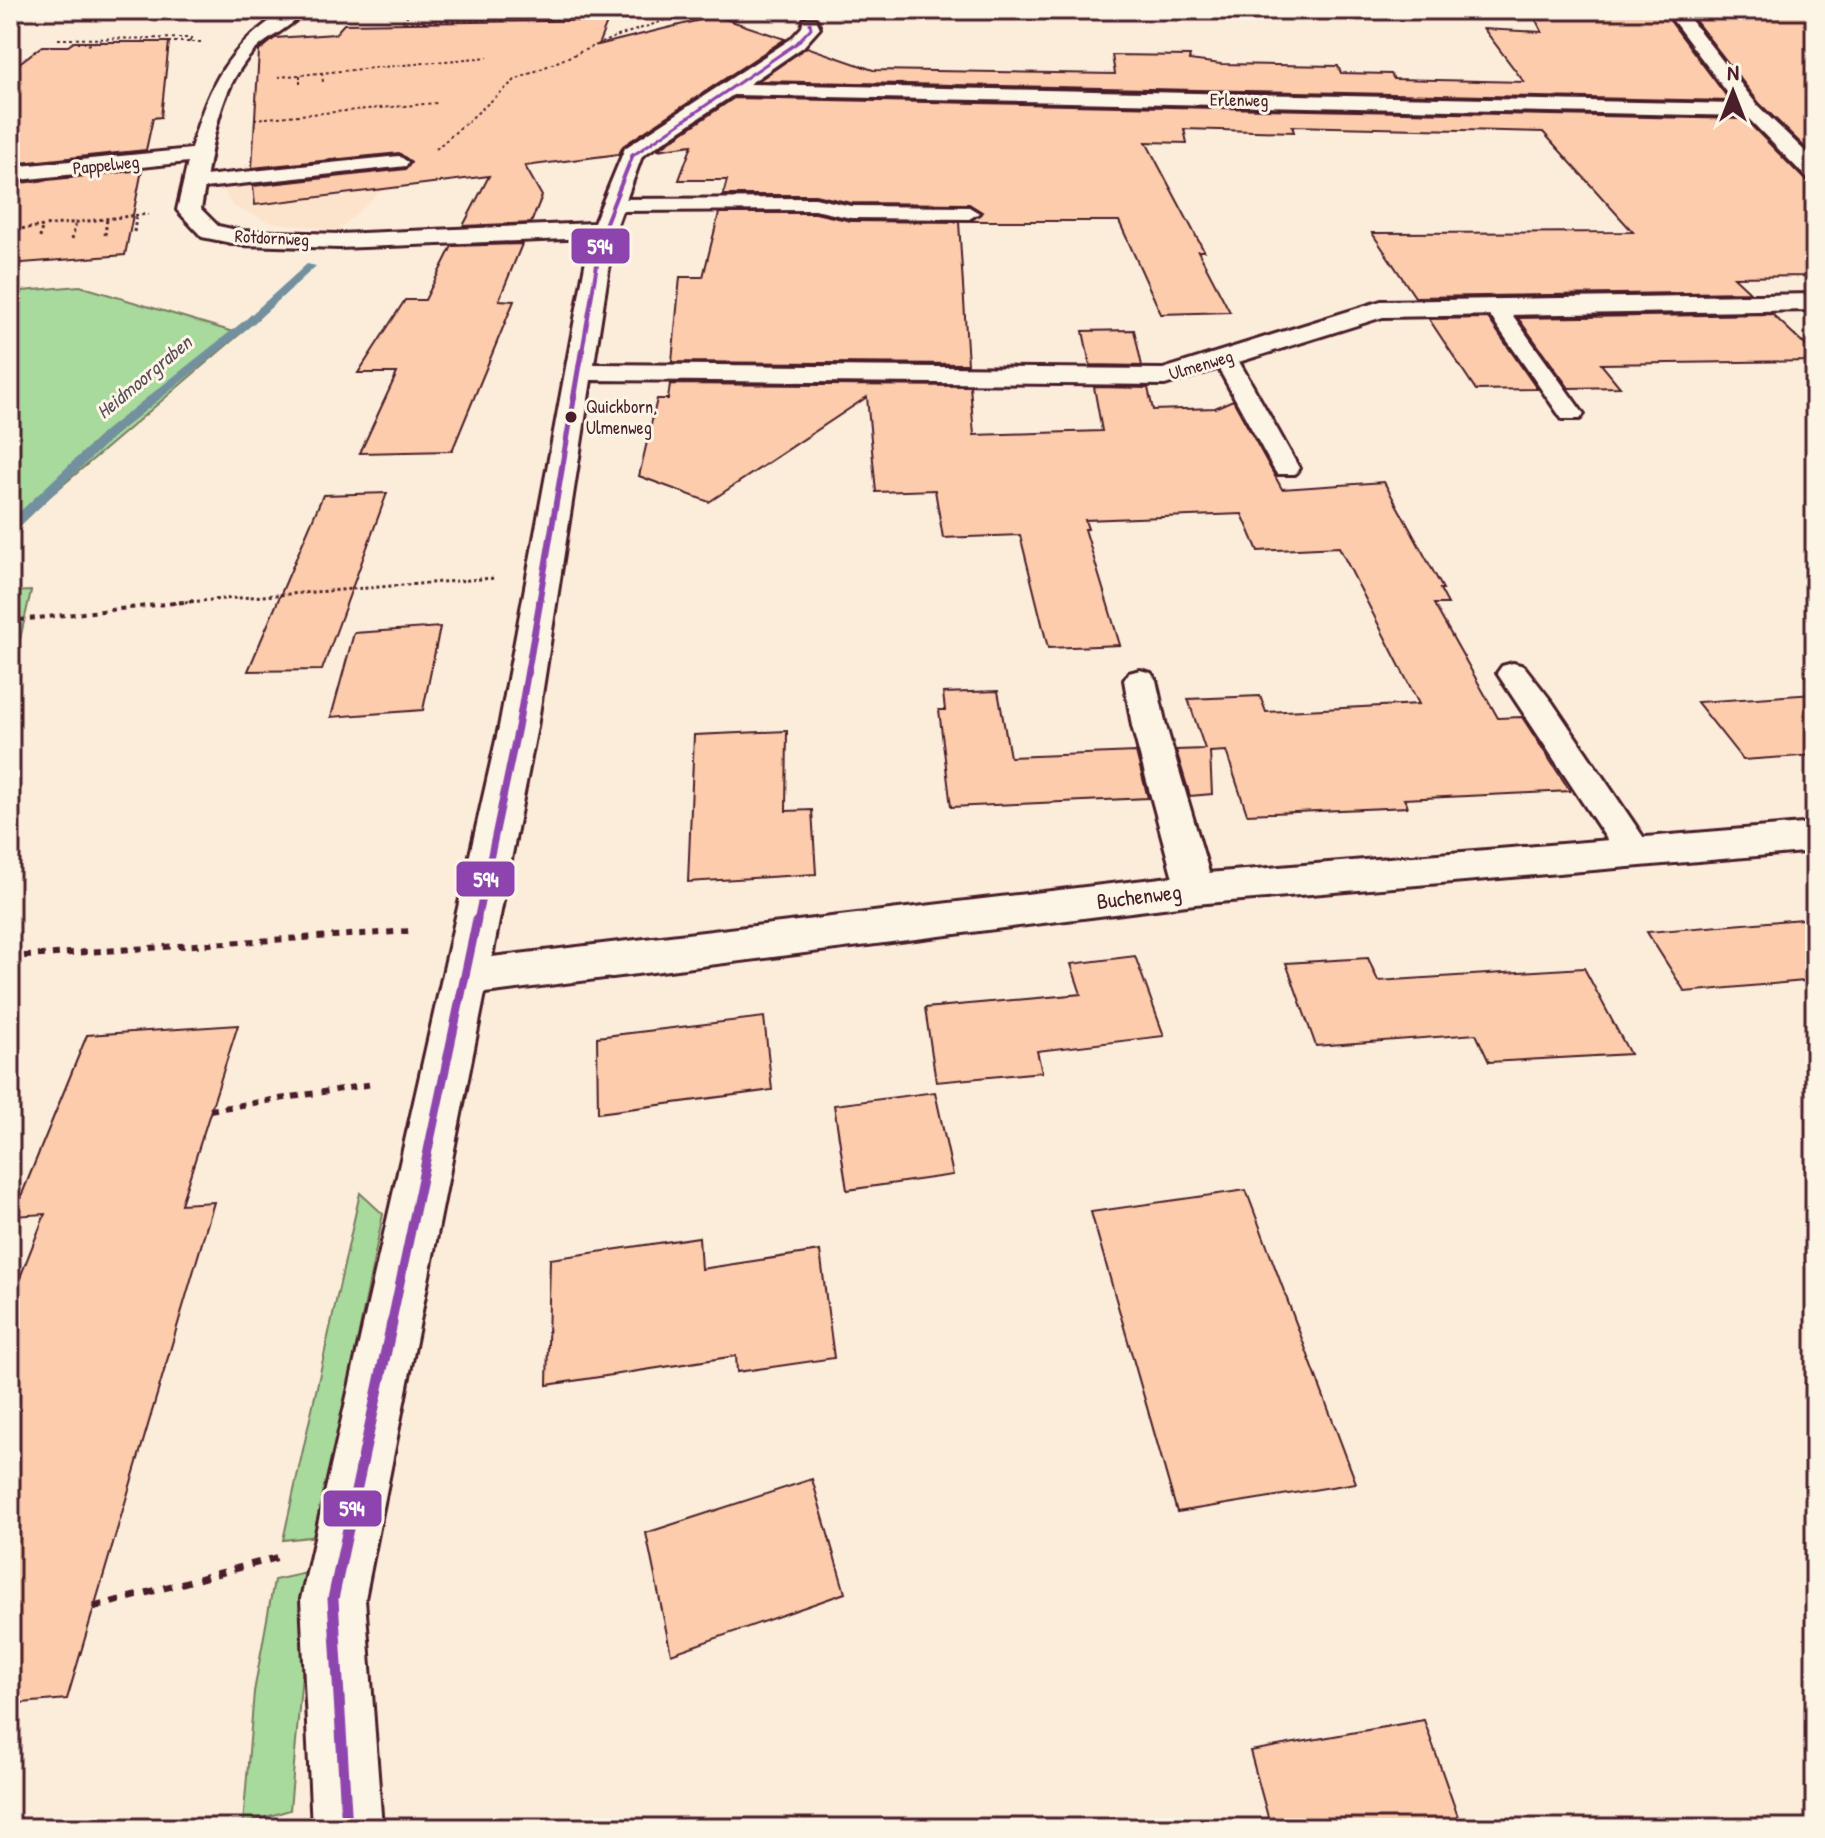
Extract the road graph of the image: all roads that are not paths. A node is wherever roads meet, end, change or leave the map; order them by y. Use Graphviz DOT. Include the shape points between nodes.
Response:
graph roads {
  1 [pos="298,10"];
  2 [pos="1674,10"];
  3 [pos="814,17"];
  4 [pos="727,89"];
  5 [pos="1751,110"];
  6 [pos="202,154"];
  7 [pos="399,162"];
  8 [pos="1815,173"];
  9 [pos="10,174"];
  10 [pos="195,183"];
  11 [pos="969,213"];
  12 [pos="608,217"];
  13 [pos="1815,302"];
  14 [pos="1495,307"];
  15 [pos="1225,358"];
  16 [pos="579,372"];
  17 [pos="1571,414"];
  18 [pos="1286,468"];
  19 [pos="1513,673"];
  20 [pos="1140,680"];
  21 [pos="1815,837"];
  22 [pos="1633,850"];
  23 [pos="1195,889"];
  24 [pos="465,978"];
  25 [pos="347,1828"];
  1 -- 6 [label="street, Rotdornweg" via="266,29 230,66 215,97"];
  2 -- 5 [label="street"];
  3 -- 4 [label="street" via="797,43"];
  4 -- 5 [label="street, Erlenweg"];
  4 -- 12 [label="street" via="633,153"];
  5 -- 8 [label="street"];
  6 -- 9 [label="street, Pappelweg"];
  6 -- 10 [label="street, Rotdornweg"];
  7 -- 10 [label="lane"];
  10 -- 12 [label="street, Rotdornweg" via="189,210 199,222 210,232 241,238 339,241"];
  11 -- 12 [label="lane" via="851,212 815,204"];
  12 -- 16 [label="street"];
  13 -- 14 [label="street, Ulmenweg"];
  14 -- 15 [label="street, Ulmenweg" via="1381,309"];
  14 -- 17 [label="lane"];
  15 -- 16 [label="street, Ulmenweg" via="1165,377"];
  15 -- 18 [label="lane"];
  16 -- 24 [label="street" via="518,727"];
  19 -- 22 [label="lane"];
  20 -- 23 [label="lane"];
  21 -- 22 [label="street, Buchenweg"];
  22 -- 23 [label="street, Buchenweg"];
  23 -- 24 [label="street, Buchenweg"];
  24 -- 25 [label="street" via="333,1599"];
}
